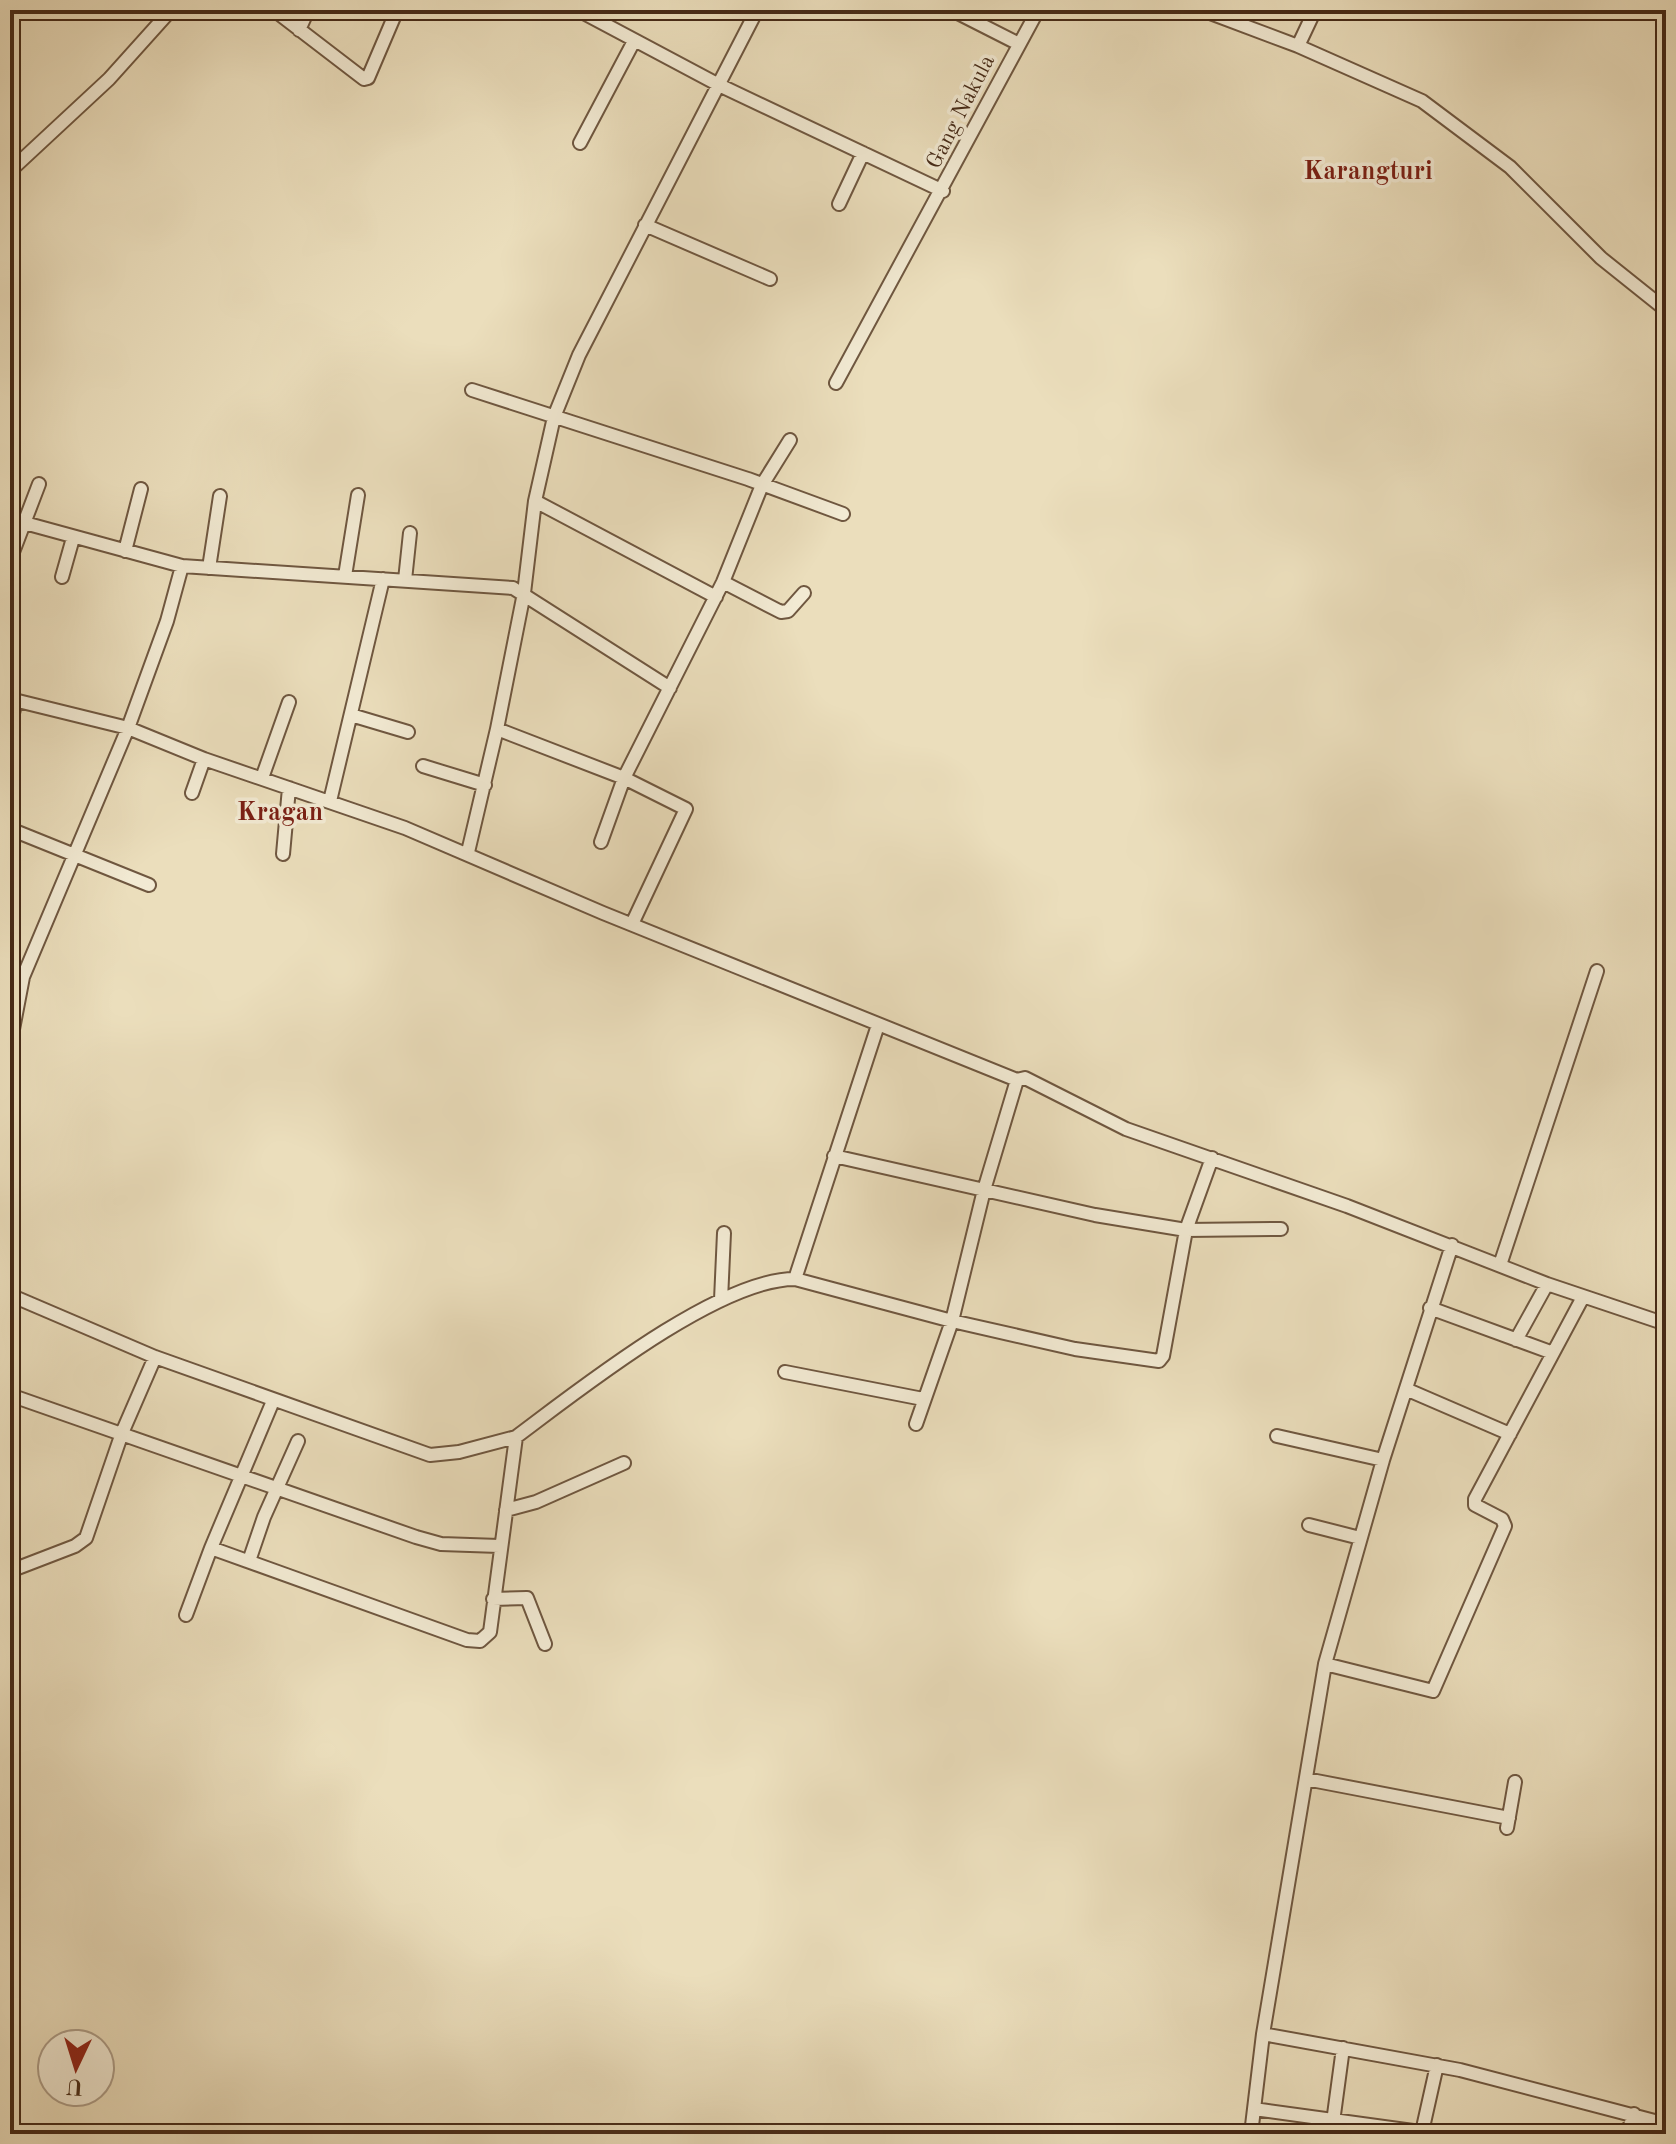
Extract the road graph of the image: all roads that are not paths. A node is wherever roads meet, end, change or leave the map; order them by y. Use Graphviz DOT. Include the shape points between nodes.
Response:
graph roads {
  1 [pos="171,10"];
  2 [pos="274,10"];
  3 [pos="308,10"];
  4 [pos="397,10"];
  5 [pos="578,10"];
  6 [pos="757,10"];
  7 [pos="952,10"];
  8 [pos="1038,10"];
  9 [pos="1202,10"];
  10 [pos="1315,10"];
  11 [pos="299,30"];
  12 [pos="634,41"];
  13 [pos="1019,44"];
  14 [pos="1298,46"];
  15 [pos="719,85"];
  16 [pos="580,143"];
  17 [pos="863,153"];
  18 [pos="10,171"];
  19 [pos="943,191"];
  20 [pos="839,204"];
  21 [pos="645,225"];
  22 [pos="770,279"];
  23 [pos="1666,310"];
  24 [pos="836,383"];
  25 [pos="472,390"];
  26 [pos="554,417"];
  27 [pos="790,440"];
  28 [pos="39,484"];
  29 [pos="762,485"];
  30 [pos="141,489"];
  31 [pos="358,495"];
  32 [pos="220,496"];
  33 [pos="535,501"];
  34 [pos="843,514"];
  35 [pos="10,519"];
  36 [pos="26,523"];
  37 [pos="410,533"];
  38 [pos="73,538"];
  39 [pos="125,551"];
  40 [pos="10,560"];
  41 [pos="182,566"];
  42 [pos="209,568"];
  43 [pos="345,576"];
  44 [pos="62,577"];
  45 [pos="383,579"];
  46 [pos="405,580"];
  47 [pos="723,582"];
  48 [pos="524,593"];
  49 [pos="804,593"];
  50 [pos="716,597"];
  51 [pos="670,688"];
  52 [pos="13,700"];
  53 [pos="289,702"];
  54 [pos="351,715"];
  55 [pos="10,725"];
  56 [pos="128,728"];
  57 [pos="497,729"];
  58 [pos="408,732"];
  59 [pos="204,759"];
  60 [pos="423,766"];
  61 [pos="262,778"];
  62 [pos="624,778"];
  63 [pos="485,785"];
  64 [pos="289,788"];
  65 [pos="192,793"];
  66 [pos="330,801"];
  67 [pos="10,829"];
  68 [pos="601,842"];
  69 [pos="468,852"];
  70 [pos="283,854"];
  71 [pos="73,857"];
  72 [pos="149,885"];
  73 [pos="632,924"];
  74 [pos="1597,971"];
  75 [pos="878,1025"];
  76 [pos="10,1045"];
  77 [pos="1017,1080"];
  78 [pos="834,1156"];
  79 [pos="1212,1158"];
  80 [pos="984,1190"];
  81 [pos="1281,1229"];
  82 [pos="1186,1230"];
  83 [pos="724,1233"];
  84 [pos="1452,1245"];
  85 [pos="1500,1265"];
  86 [pos="795,1279"];
  87 [pos="1547,1284"];
  88 [pos="10,1295"];
  89 [pos="1583,1297"];
  90 [pos="721,1300"];
  91 [pos="1430,1308"];
  92 [pos="952,1321"];
  93 [pos="1666,1324"];
  94 [pos="1516,1340"];
  95 [pos="1553,1353"];
  96 [pos="155,1357"];
  97 [pos="785,1372"];
  98 [pos="1408,1390"];
  99 [pos="10,1395"];
  100 [pos="923,1399"];
  101 [pos="273,1401"];
  102 [pos="916,1424"];
  103 [pos="122,1433"];
  104 [pos="1510,1434"];
  105 [pos="1277,1436"];
  106 [pos="516,1437"];
  107 [pos="298,1441"];
  108 [pos="1383,1460"];
  109 [pos="624,1463"];
  110 [pos="242,1477"];
  111 [pos="276,1488"];
  112 [pos="506,1510"];
  113 [pos="1309,1525"];
  114 [pos="1360,1538"];
  115 [pos="499,1546"];
  116 [pos="211,1548"];
  117 [pos="249,1561"];
  118 [pos="10,1571"];
  119 [pos="493,1599"];
  120 [pos="186,1615"];
  121 [pos="545,1644"];
  122 [pos="1325,1664"];
  123 [pos="1306,1779"];
  124 [pos="1515,1782"];
  125 [pos="1263,2034"];
  126 [pos="1343,2048"];
  127 [pos="1437,2065"];
  128 [pos="1254,2109"];
  129 [pos="1634,2114"];
  130 [pos="1318,2120"];
  131 [pos="1333,2122"];
  132 [pos="1666,2124"];
  133 [pos="1429,2133"];
  134 [pos="1251,2134"];
  135 [pos="1317,2134"];
  136 [pos="1627,2134"];
  1 -- 18 [label="street" via="109,79"];
  2 -- 11 [label="street"];
  3 -- 11 [label="street"];
  4 -- 11 [label="street" via="364,79"];
  5 -- 12 [label="street"];
  6 -- 15 [label="street"];
  7 -- 13 [label="street"];
  8 -- 13 [label="street, Gang Nakula"];
  9 -- 14 [label="street"];
  10 -- 14 [label="street"];
  12 -- 15 [label="street"];
  12 -- 16 [label="street"];
  13 -- 19 [label="street, Gang Nakula"];
  14 -- 23 [label="street" via="1422,101 1510,167 1601,258"];
  15 -- 17 [label="street"];
  15 -- 21 [label="street"];
  17 -- 19 [label="street"];
  17 -- 20 [label="street"];
  19 -- 24 [label="street, Gang Nakula"];
  21 -- 22 [label="street"];
  21 -- 26 [label="street"];
  25 -- 26 [label="street"];
  26 -- 29 [label="street"];
  26 -- 33 [label="street"];
  27 -- 29 [label="street"];
  28 -- 36 [label="street"];
  29 -- 34 [label="street"];
  29 -- 47 [label="street"];
  30 -- 39 [label="street"];
  31 -- 43 [label="street"];
  32 -- 42 [label="street"];
  33 -- 48 [label="street"];
  33 -- 50 [label="street"];
  35 -- 36 [label="street"];
  36 -- 38 [label="street"];
  36 -- 40 [label="street"];
  37 -- 46 [label="street"];
  38 -- 39 [label="street"];
  38 -- 44 [label="street"];
  39 -- 41 [label="street"];
  41 -- 42 [label="street"];
  41 -- 56 [label="street"];
  42 -- 43 [label="street"];
  43 -- 45 [label="street"];
  45 -- 46 [label="street"];
  45 -- 54 [label="street"];
  46 -- 48 [label="street"];
  47 -- 49 [label="street" via="781,612"];
  47 -- 50 [label="street"];
  48 -- 51 [label="street"];
  48 -- 57 [label="street"];
  50 -- 51 [label="street"];
  51 -- 62 [label="street"];
  52 -- 55 [label="street"];
  52 -- 56 [label="street"];
  53 -- 61 [label="street"];
  54 -- 58 [label="street"];
  54 -- 66 [label="street"];
  56 -- 59 [label="street"];
  56 -- 71 [label="street"];
  57 -- 62 [label="street"];
  57 -- 63 [label="street"];
  59 -- 61 [label="street"];
  59 -- 65 [label="street"];
  60 -- 63 [label="street"];
  61 -- 64 [label="street"];
  62 -- 68 [label="street"];
  62 -- 73 [label="street" via="687,812"];
  63 -- 69 [label="street"];
  64 -- 66 [label="street"];
  64 -- 70 [label="street"];
  66 -- 69 [label="street"];
  67 -- 71 [label="street"];
  69 -- 73 [label="street"];
  71 -- 72 [label="street"];
  71 -- 76 [label="street" via="23,977"];
  73 -- 75 [label="street"];
  74 -- 85 [label="street"];
  75 -- 77 [label="street"];
  75 -- 78 [label="street"];
  77 -- 79 [label="street" via="1025,1078 1126,1129"];
  77 -- 80 [label="street"];
  78 -- 80 [label="street"];
  78 -- 86 [label="street"];
  79 -- 82 [label="street"];
  79 -- 84 [label="street"];
  80 -- 82 [label="street"];
  80 -- 92 [label="street"];
  81 -- 82 [label="street"];
  82 -- 92 [label="street" via="1159,1361 1075,1349"];
  83 -- 90 [label="street"];
  84 -- 85 [label="street"];
  84 -- 91 [label="street"];
  85 -- 87 [label="street"];
  86 -- 90 [label="street"];
  86 -- 92 [label="street"];
  87 -- 89 [label="street"];
  87 -- 94 [label="street"];
  88 -- 96 [label="street"];
  89 -- 93 [label="street"];
  89 -- 95 [label="street"];
  90 -- 106 [label="street" via="669,1329"];
  91 -- 94 [label="street"];
  91 -- 98 [label="street"];
  92 -- 100 [label="street"];
  94 -- 95 [label="street"];
  95 -- 104 [label="street"];
  96 -- 101 [label="street"];
  96 -- 103 [label="street"];
  97 -- 100 [label="street"];
  98 -- 104 [label="street"];
  98 -- 108 [label="street"];
  99 -- 103 [label="street"];
  100 -- 102 [label="street"];
  101 -- 106 [label="street" via="430,1455"];
  101 -- 110 [label="street"];
  103 -- 110 [label="street"];
  103 -- 118 [label="street" via="86,1538"];
  104 -- 122 [label="street" via="1474,1502 1505,1526 1433,1691"];
  105 -- 108 [label="street"];
  106 -- 112 [label="street"];
  107 -- 111 [label="street"];
  108 -- 114 [label="street"];
  109 -- 112 [label="street"];
  110 -- 111 [label="street"];
  110 -- 116 [label="street"];
  111 -- 115 [label="street" via="433,1542"];
  111 -- 117 [label="street"];
  112 -- 115 [label="street"];
  113 -- 114 [label="street"];
  114 -- 122 [label="street"];
  115 -- 119 [label="street"];
  116 -- 117 [label="street"];
  116 -- 120 [label="street"];
  117 -- 119 [label="street" via="473,1642 490,1632"];
  119 -- 121 [label="street" via="527,1598"];
  122 -- 123 [label="street"];
  123 -- 124 [label="street" via="1508,1823"];
  123 -- 125 [label="street"];
  125 -- 126 [label="street"];
  125 -- 128 [label="street"];
  126 -- 127 [label="street"];
  126 -- 131 [label="street"];
  127 -- 129 [label="street"];
  127 -- 133 [label="street"];
  128 -- 130 [label="street"];
  128 -- 134 [label="street"];
  129 -- 132 [label="street"];
  129 -- 136 [label="street"];
  130 -- 131 [label="street"];
  130 -- 135 [label="street"];
  131 -- 133 [label="street"];
}
